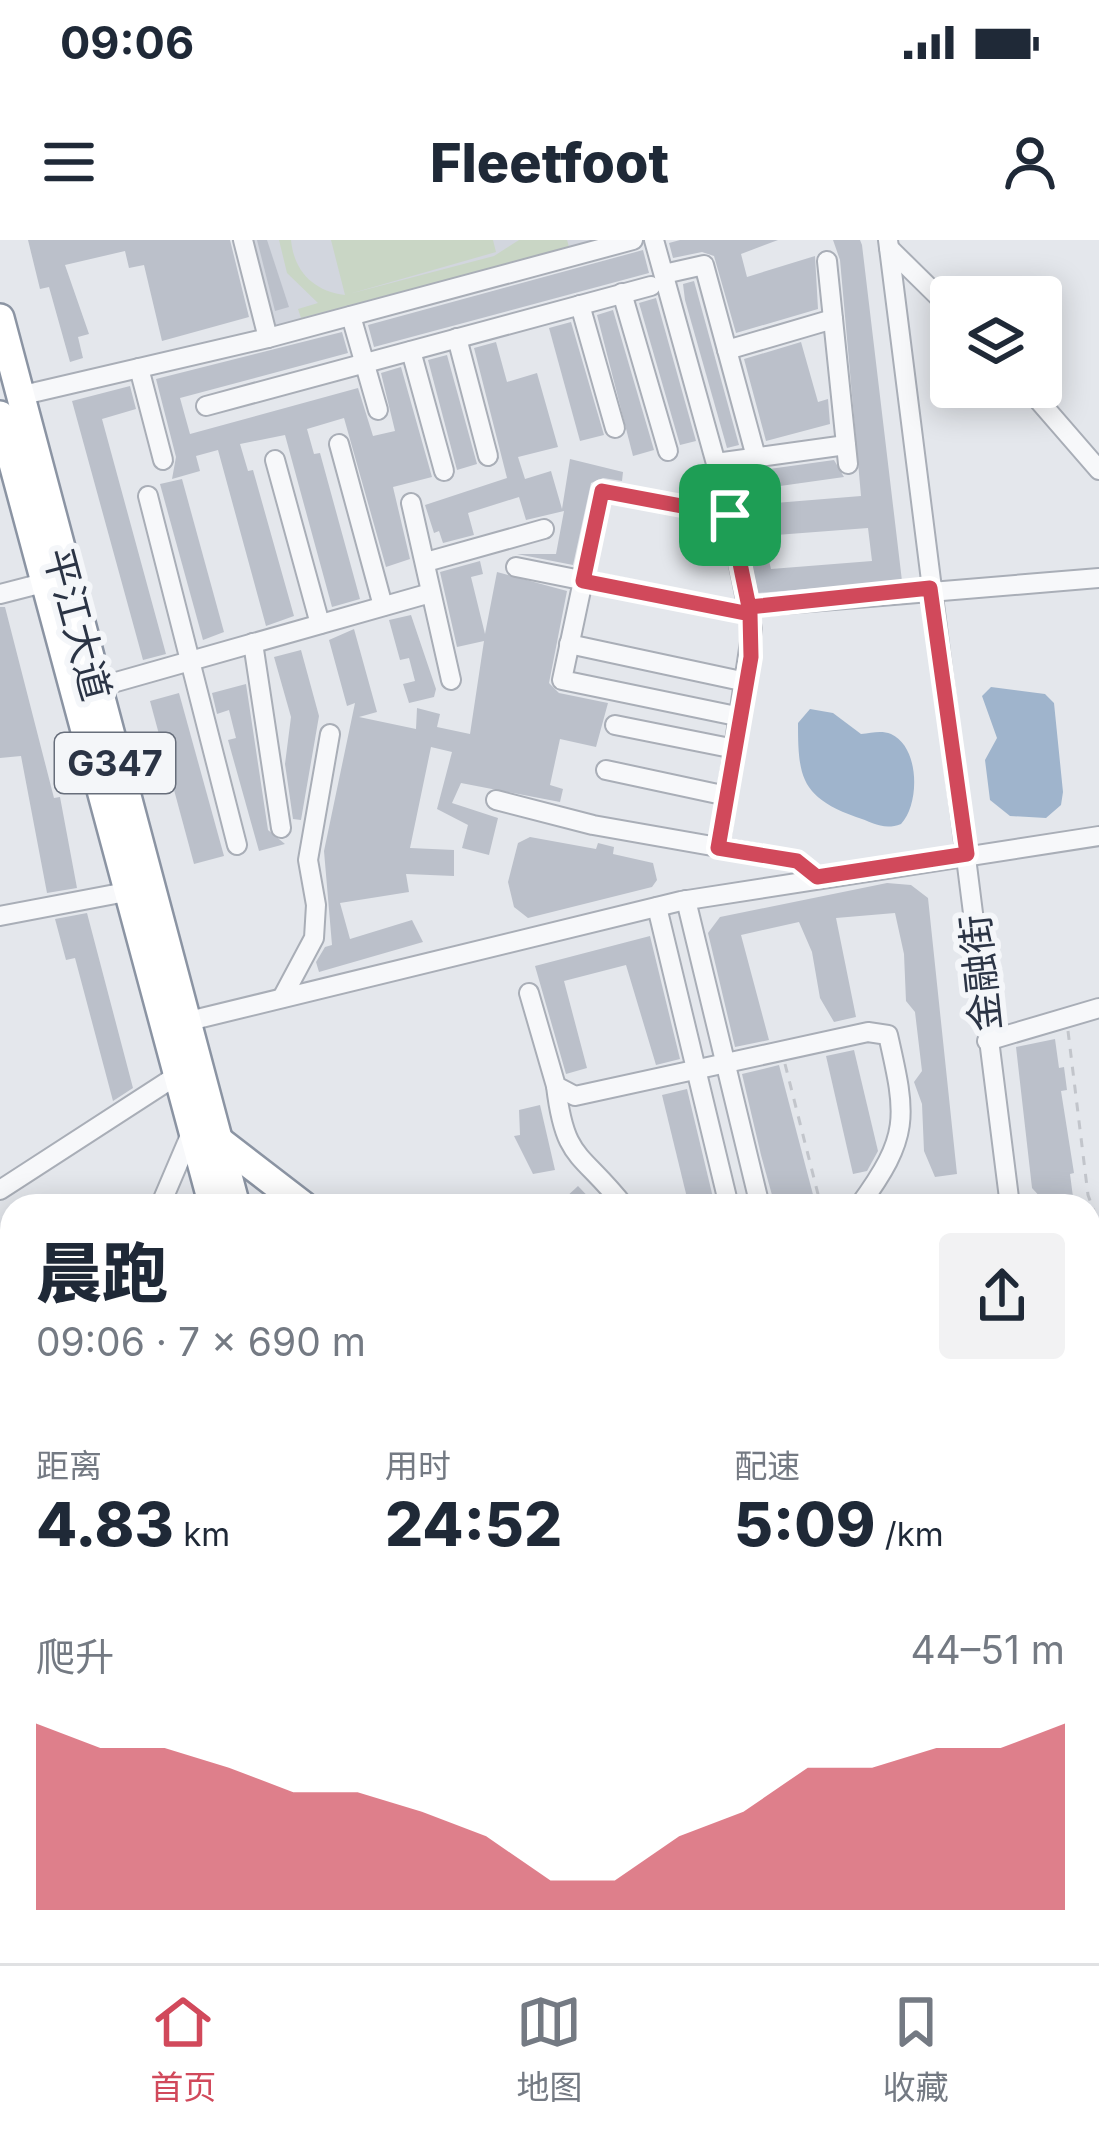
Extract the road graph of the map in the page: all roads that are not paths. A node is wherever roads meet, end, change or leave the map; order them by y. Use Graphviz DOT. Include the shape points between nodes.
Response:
graph roads {
  1 [pos="243,240"];
  2 [pos="633,240"];
  3 [pos="654,240"];
  4 [pos="888,244"];
  5 [pos="590,246"];
  6 [pos="827,261"];
  7 [pos="657,280"];
  8 [pos="930,287"];
  9 [pos="622,293"];
  10 [pos="580,305"];
  11 [pos="350,316"];
  12 [pos="0,318"];
  13 [pos="833,319"];
  14 [pos="268,338"];
  15 [pos="457,338"];
  16 [pos="727,350"];
  17 [pos="411,351"];
  18 [pos="364,363"];
  19 [pos="139,368"];
  20 [pos="9,406"];
  21 [pos="206,406"];
  22 [pos="1046,408"];
  23 [pos="378,410"];
  24 [pos="615,428"];
  25 [pos="339,444"];
  26 [pos="668,451"];
  27 [pos="488,456"];
  28 [pos="756,458"];
  29 [pos="164,460"];
  30 [pos="275,460"];
  31 [pos="1096,462"];
  32 [pos="716,463"];
  33 [pos="444,471"];
  34 [pos="148,496"];
  35 [pos="411,503"];
  36 [pos="730,515"];
  37 [pos="544,529"];
  38 [pos="426,562"];
  39 [pos="516,567"];
  40 [pos="1099,578"];
  41 [pos="583,581"];
  42 [pos="43,583"];
  43 [pos="930,588"];
  44 [pos="0,594"];
  45 [pos="427,594"];
  46 [pos="382,607"];
  47 [pos="749,611"];
  48 [pos="320,624"];
  49 [pos="253,643"];
  50 [pos="569,644"];
  51 [pos="190,661"];
  52 [pos="452,680"];
  53 [pos="746,682"];
  54 [pos="95,688"];
  55 [pos="740,716"];
  56 [pos="615,725"];
  57 [pos="330,734"];
  58 [pos="735,748"];
  59 [pos="606,770"];
  60 [pos="728,796"];
  61 [pos="496,800"];
  62 [pos="281,828"];
  63 [pos="1099,836"];
  64 [pos="237,845"];
  65 [pos="718,848"];
  66 [pos="967,854"];
  67 [pos="817,877"];
  68 [pos="126,892"];
  69 [pos="686,900"];
  70 [pos="657,907"];
  71 [pos="0,916"];
  72 [pos="529,993"];
  73 [pos="282,998"];
  74 [pos="1099,1009"];
  75 [pos="185,1022"];
  76 [pos="987,1041"];
  77 [pos="725,1063"];
  78 [pos="696,1069"];
  79 [pos="176,1076"];
  80 [pos="556,1086"];
  81 [pos="201,1136"];
  82 [pos="0,1190"];
  83 [pos="167,1194"];
  84 [pos="192,1194"];
  85 [pos="210,1194"];
  86 [pos="230,1194"];
  87 [pos="286,1194"];
  88 [pos="614,1194"];
  89 [pos="726,1194"];
  90 [pos="757,1194"];
  91 [pos="868,1194"];
  92 [pos="1008,1194"];
  1 -- 14 [label="street"];
  2 -- 5 [label="street"];
  3 -- 7 [label="street"];
  4 -- 8 [label="street"];
  4 -- 43 [label="street, 金融街"];
  5 -- 11 [label="street"];
  6 -- 13 [label="street"];
  7 -- 9 [label="street"];
  7 -- 16 [label="street" via="704,265"];
  7 -- 32 [label="street"];
  9 -- 10 [label="street"];
  9 -- 26 [label="street"];
  10 -- 15 [label="street"];
  10 -- 24 [label="street"];
  11 -- 14 [label="street"];
  11 -- 18 [label="street"];
  12 -- 20 [label="highway, 平江大道 / G347"];
  13 -- 16 [label="street"];
  13 -- 28 [label="street" via="847,454"];
  14 -- 19 [label="street"];
  15 -- 17 [label="street"];
  15 -- 27 [label="street"];
  16 -- 28 [label="street"];
  17 -- 18 [label="street"];
  17 -- 33 [label="street"];
  18 -- 21 [label="street"];
  18 -- 23 [label="street"];
  19 -- 20 [label="street"];
  19 -- 29 [label="street"];
  20 -- 42 [label="highway, 平江大道 / G347"];
  20 -- 54 [label="highway, 平江大道 / G347"];
  22 -- 31 [label="street"];
  25 -- 46 [label="street"];
  28 -- 32 [label="street"];
  30 -- 48 [label="street"];
  32 -- 36 [label="street"];
  34 -- 51 [label="street"];
  35 -- 38 [label="street"];
  36 -- 41 [label="street" via="602,491"];
  36 -- 47 [label="street"];
  37 -- 38 [label="street"];
  38 -- 45 [label="street"];
  39 -- 41 [label="street"];
  40 -- 43 [label="street"];
  41 -- 47 [label="street"];
  41 -- 50 [label="street"];
  42 -- 44 [label="street"];
  42 -- 68 [label="highway, 平江大道 / G347"];
  43 -- 47 [label="street"];
  43 -- 66 [label="street, 金融街"];
  45 -- 46 [label="street"];
  45 -- 52 [label="street"];
  46 -- 48 [label="street"];
  47 -- 53 [label="street"];
  48 -- 49 [label="street"];
  49 -- 51 [label="street"];
  49 -- 62 [label="street"];
  50 -- 53 [label="street"];
  50 -- 55 [label="street" via="562,680"];
  51 -- 54 [label="street"];
  51 -- 64 [label="street"];
  53 -- 55 [label="street"];
  54 -- 75 [label="highway, 平江大道 / G347"];
  55 -- 58 [label="street"];
  56 -- 58 [label="street"];
  57 -- 73 [label="street" via="308,860 314,938"];
  58 -- 60 [label="street"];
  59 -- 60 [label="street"];
  60 -- 65 [label="street"];
  61 -- 65 [label="street"];
  63 -- 66 [label="street"];
  65 -- 67 [label="street" via="797,861"];
  66 -- 67 [label="street"];
  66 -- 76 [label="street, 金融街"];
  67 -- 69 [label="street"];
  68 -- 71 [label="street"];
  68 -- 79 [label="highway, 平江大道 / G347"];
  69 -- 70 [label="street"];
  69 -- 77 [label="street"];
  70 -- 73 [label="street"];
  70 -- 78 [label="street"];
  72 -- 80 [label="street"];
  73 -- 75 [label="street"];
  74 -- 76 [label="street"];
  75 -- 81 [label="highway, 平江大道 / G347"];
  76 -- 92 [label="street, 金融街"];
  77 -- 78 [label="street"];
  77 -- 90 [label="street"];
  77 -- 91 [label="street" via="868,1032 888,1035 901,1127 892,1161"];
  78 -- 80 [label="street" via="586,1096"];
  78 -- 89 [label="street"];
  79 -- 81 [label="highway, 平江大道 / G347"];
  79 -- 82 [label="street"];
  80 -- 88 [label="street" via="562,1134"];
  81 -- 83 [label="street"];
  81 -- 84 [label="highway"];
  81 -- 85 [label="highway, 平江大道 / G347"];
  81 -- 86 [label="highway, 平江大道 / G347"];
  81 -- 87 [label="highway"];
}
